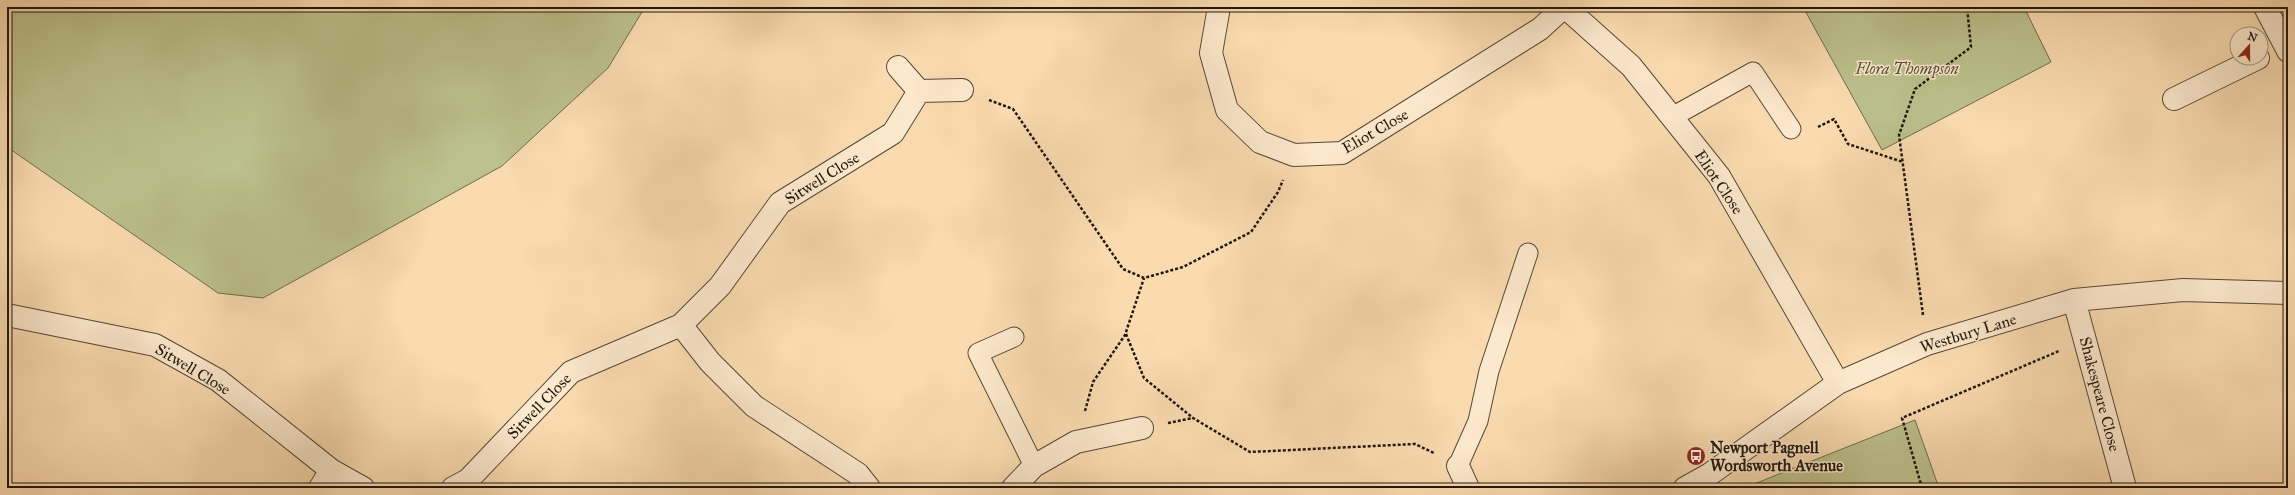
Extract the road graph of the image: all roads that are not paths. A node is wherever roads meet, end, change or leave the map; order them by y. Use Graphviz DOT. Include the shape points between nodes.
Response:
graph roads {
  1 [pos="1219,7"];
  2 [pos="1564,7"];
  3 [pos="2265,7"];
  4 [pos="2287,48"];
  5 [pos="2269,54"];
  6 [pos="2242,66"];
  7 [pos="898,67"];
  8 [pos="962,90"];
  9 [pos="919,91"];
  10 [pos="2174,99"];
  11 [pos="1672,117"];
  12 [pos="1791,129"];
  13 [pos="1528,253"];
  14 [pos="2288,293"];
  15 [pos="2074,300"];
  16 [pos="7,315"];
  17 [pos="681,325"];
  18 [pos="1014,337"];
  19 [pos="1838,383"];
  20 [pos="1142,428"];
  21 [pos="1034,466"];
  22 [pos="1458,466"];
  23 [pos="326,479"];
  24 [pos="363,488"];
  25 [pos="453,488"];
  26 [pos="869,488"];
  27 [pos="1013,488"];
  28 [pos="1468,488"];
  29 [pos="1685,488"];
  30 [pos="2125,488"];
  1 -- 2 [label="street, Eliot Close" via="1211,53 1227,110 1260,142 1294,155 1342,153 1540,29"];
  2 -- 11 [label="street, Eliot Close" via="1631,66"];
  3 -- 4 [label="street"];
  4 -- 5 [label="street"];
  6 -- 10 [label="street"];
  7 -- 9 [label="street"];
  8 -- 9 [label="street"];
  9 -- 17 [label="street, Sitwell Close" via="893,133 780,203 720,286"];
  11 -- 12 [label="lane" via="1753,72"];
  11 -- 19 [label="street, Eliot Close" via="1719,176"];
  13 -- 22 [label="lane" via="1489,371 1478,421"];
  14 -- 15 [label="street, Westbury Lane" via="2183,290"];
  15 -- 19 [label="street, Westbury Lane" via="1927,344"];
  15 -- 30 [label="street, Shakespeare Close"];
  16 -- 23 [label="street, Sitwell Close" via="156,345 218,380"];
  17 -- 25 [label="street, Sitwell Close" via="571,372 468,480"];
  17 -- 26 [label="street" via="710,362 754,406 858,474"];
  18 -- 21 [label="lane" via="978,353"];
  19 -- 29 [label="street, Westbury Lane" via="1710,474"];
  20 -- 21 [label="street" via="1076,442"];
  21 -- 27 [label="street"];
  22 -- 28 [label="street"];
  23 -- 24 [label="street, Sitwell Close"];
}
